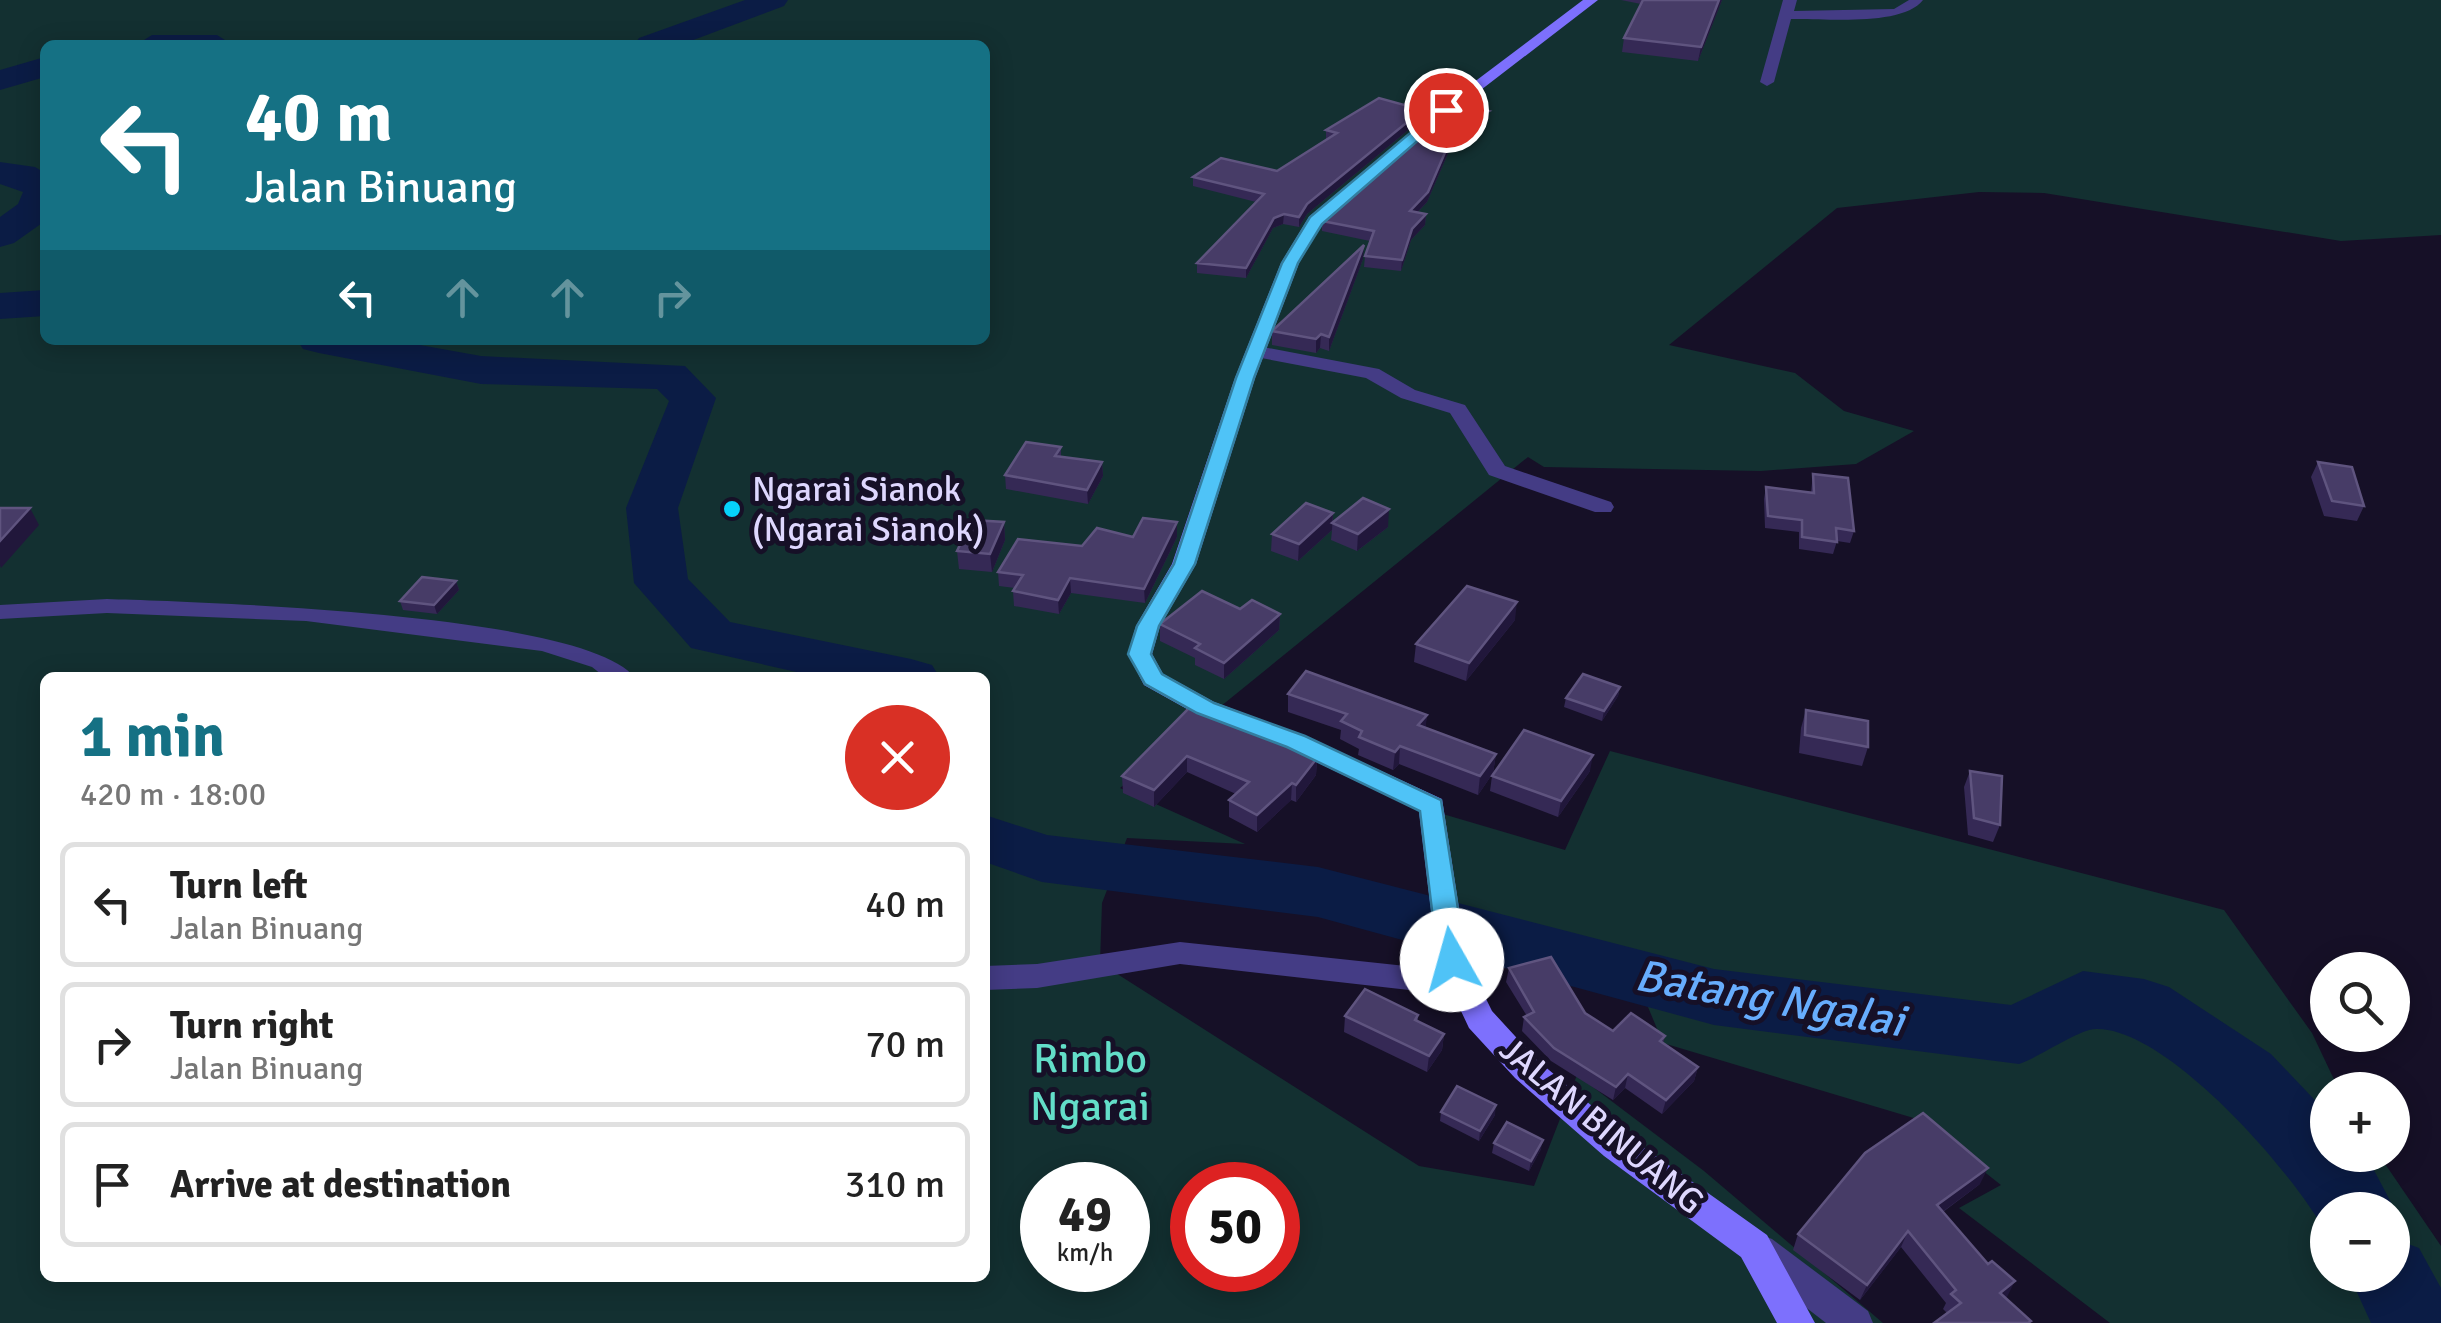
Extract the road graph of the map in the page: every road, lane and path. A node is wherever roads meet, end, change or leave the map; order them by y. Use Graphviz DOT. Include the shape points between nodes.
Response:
graph roads {
  1 [pos="1590,0"];
  2 [pos="1916,0"];
  3 [pos="1788,8"];
  4 [pos="1766,82"];
  5 [pos="1258,352"];
  6 [pos="1603,506"];
  7 [pos="0,612"];
  8 [pos="616,672"];
  9 [pos="1457,972"];
  10 [pos="990,978"];
  11 [pos="1754,1246"];
  12 [pos="1797,1323"];
  13 [pos="1855,1323"];
  1 -- 5 [label="main road, JALAN BINUANG" via="1316,221 1290,263"];
  2 -- 3 [label="street" via="1894,13"];
  3 -- 4 [label="street"];
  5 -- 6 [label="street" via="1372,374 1458,409 1497,470"];
  5 -- 9 [label="main road, JALAN BINUANG" via="1184,564 1142,638 1143,666 1153,679 1206,708 1432,806"];
  7 -- 8 [label="street" via="107,606 306,614 544,644 602,661"];
  9 -- 10 [label="street" via="1180,953"];
  9 -- 11 [label="main road, JALAN BINUANG" via="1480,1019 1526,1069"];
  11 -- 12 [label="main road, JALAN BINUANG"];
  11 -- 13 [label="street"];
}
